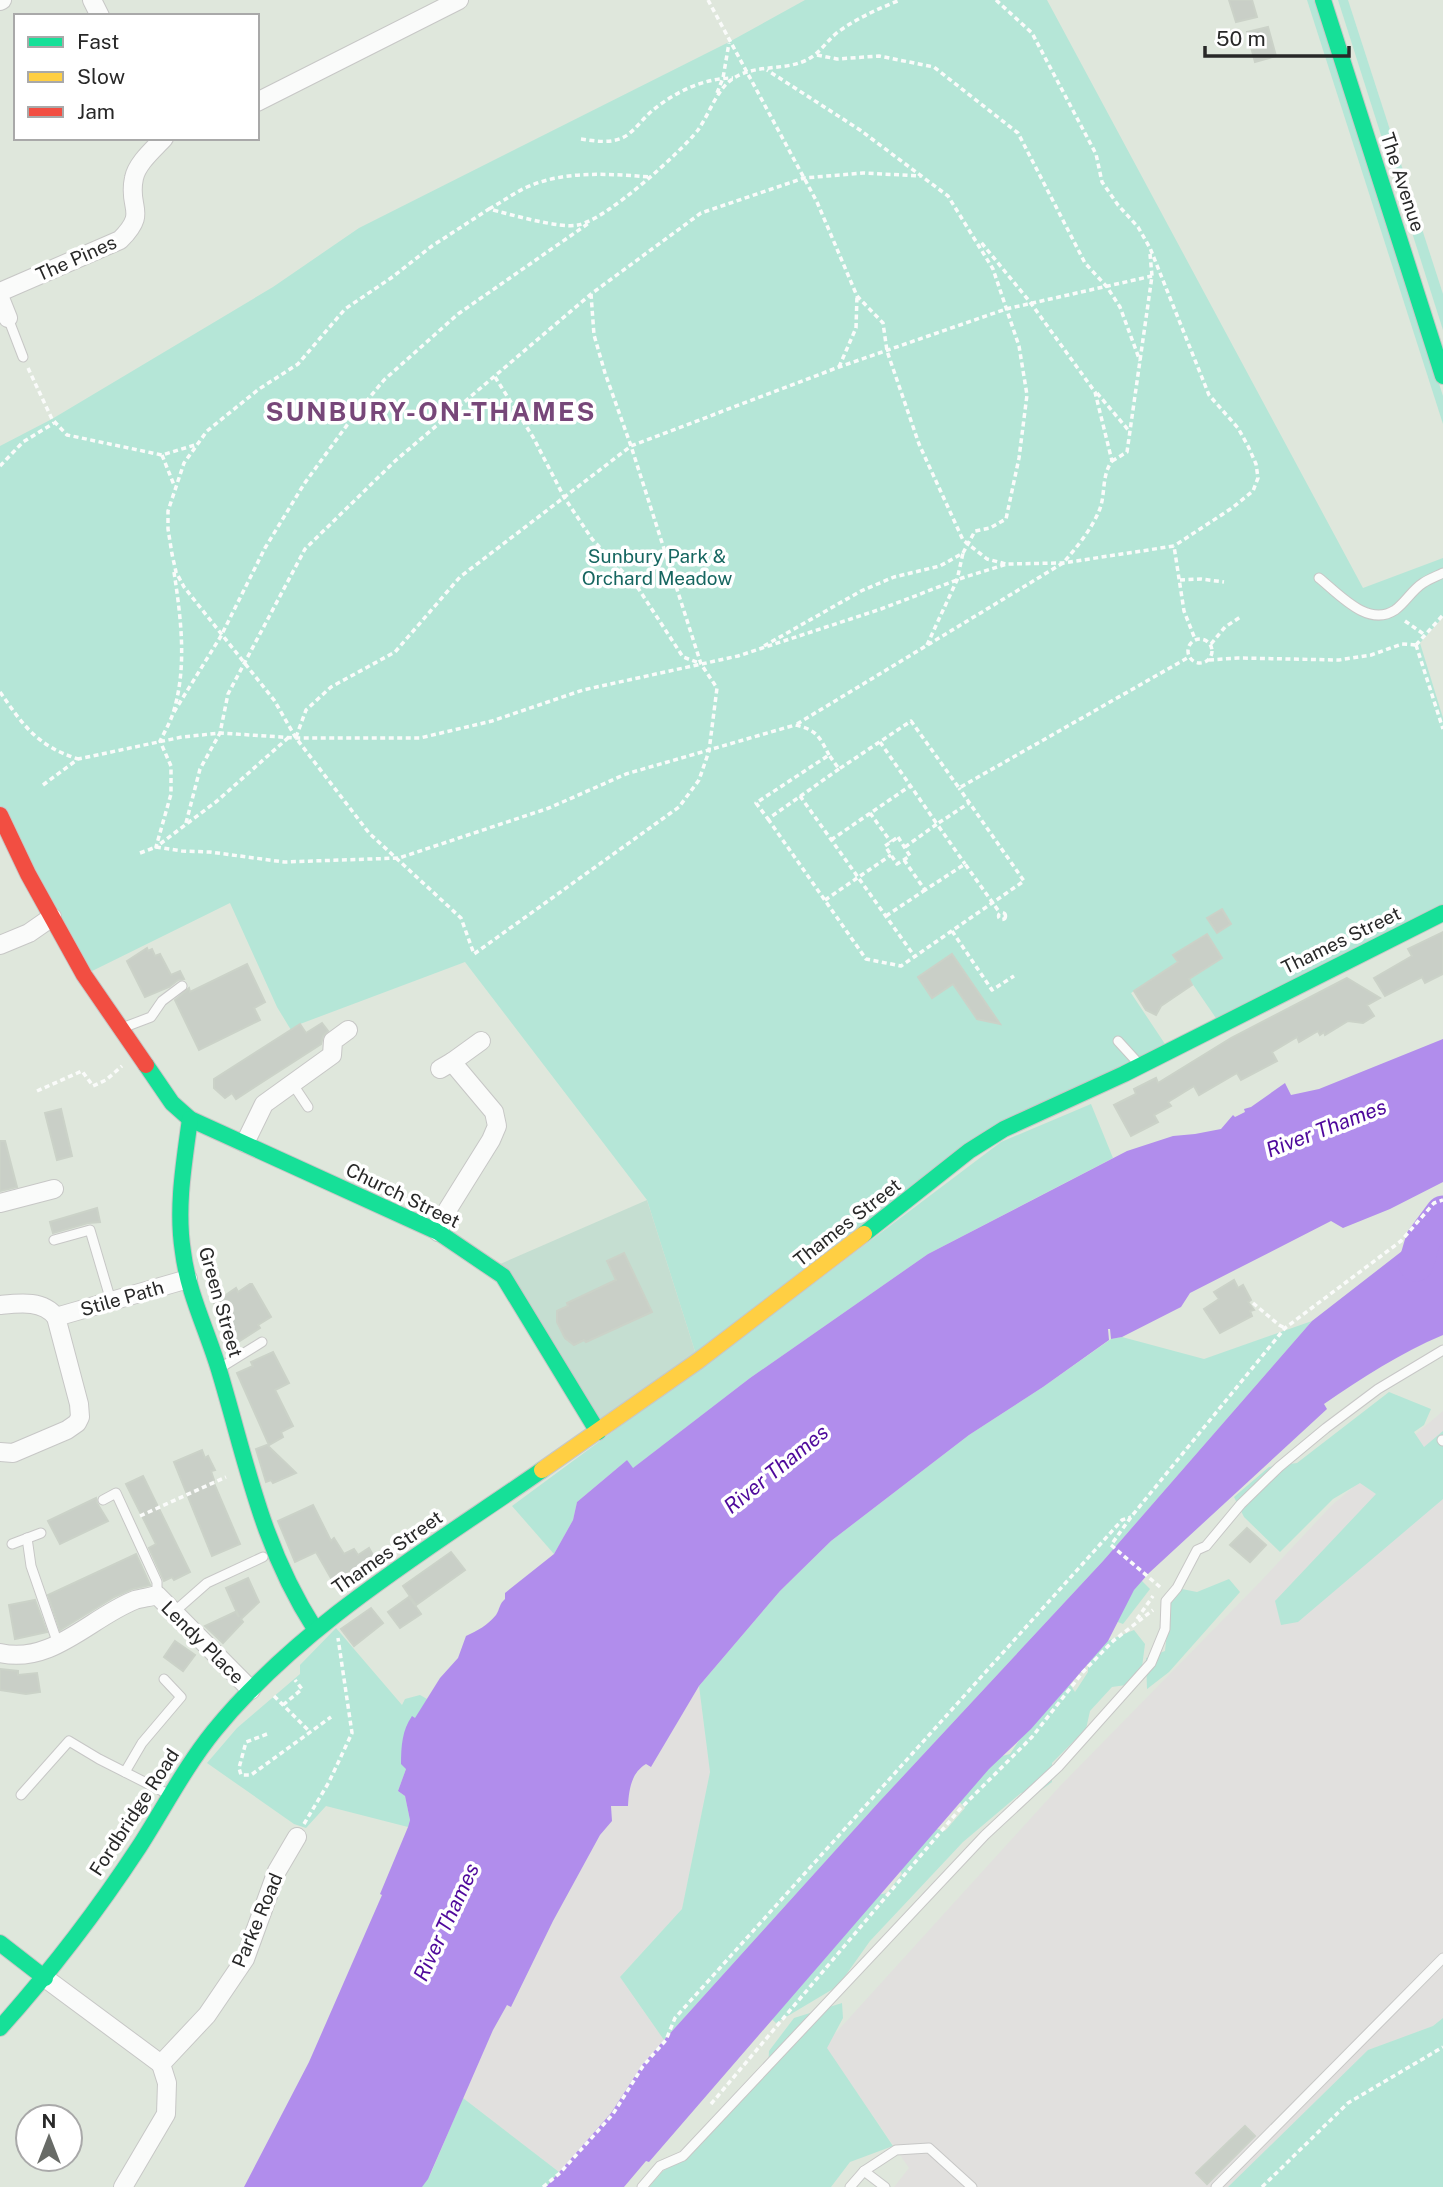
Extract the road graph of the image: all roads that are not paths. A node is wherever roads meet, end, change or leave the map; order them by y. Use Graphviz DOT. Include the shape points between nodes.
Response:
graph roads {
  1 [pos="459,0"];
  2 [pos="1323,0"];
  3 [pos="259,101"];
  4 [pos="162,140"];
  5 [pos="0,292"];
  6 [pos="0,298"];
  7 [pos="8,318"];
  8 [pos="23,357"];
  9 [pos="1443,376"];
  10 [pos="1443,573"];
  11 [pos="1320,578"];
  12 [pos="0,815"];
  13 [pos="1443,913"];
  14 [pos="52,917"];
  15 [pos="0,945"];
  16 [pos="182,986"];
  17 [pos="120,1029"];
  18 [pos="348,1030"];
  19 [pos="481,1041"];
  20 [pos="1118,1041"];
  21 [pos="1140,1066"];
  22 [pos="292,1083"];
  23 [pos="308,1107"];
  24 [pos="190,1119"];
  25 [pos="245,1143"];
  26 [pos="54,1189"];
  27 [pos="0,1203"];
  28 [pos="438,1232"];
  29 [pos="54,1240"];
  30 [pos="188,1279"];
  31 [pos="111,1301"];
  32 [pos="0,1305"];
  33 [pos="56,1317"];
  34 [pos="262,1342"];
  35 [pos="1443,1350"];
  36 [pos="218,1369"];
  37 [pos="598,1432"];
  38 [pos="0,1452"];
  39 [pos="103,1500"];
  40 [pos="41,1533"];
  41 [pos="27,1538"];
  42 [pos="12,1544"];
  43 [pos="263,1557"];
  44 [pos="157,1595"];
  45 [pos="174,1612"];
  46 [pos="315,1629"];
  47 [pos="58,1644"];
  48 [pos="0,1653"];
  49 [pos="164,1679"];
  50 [pos="251,1690"];
  51 [pos="125,1772"];
  52 [pos="21,1795"];
  53 [pos="170,1795"];
  54 [pos="297,1837"];
  55 [pos="0,1943"];
  56 [pos="1443,1958"];
  57 [pos="45,1978"];
  58 [pos="0,2028"];
  59 [pos="161,2064"];
  60 [pos="864,2171"];
  61 [pos="123,2187"];
  62 [pos="642,2187"];
  63 [pos="850,2187"];
  64 [pos="884,2187"];
  65 [pos="972,2187"];
  66 [pos="1216,2187"];
  1 -- 3 [label="street"];
  2 -- 9 [label="street, The Avenue"];
  4 -- 5 [label="street, The Pines" via="134,177 136,219 120,240"];
  6 -- 7 [label="street"];
  7 -- 8 [label="lane"];
  10 -- 11 [label="lane" via="1381,616 1367,614"];
  12 -- 14 [label="street"];
  13 -- 21 [label="street, Thames Street"];
  14 -- 15 [label="street"];
  14 -- 17 [label="street" via="83,975"];
  16 -- 17 [label="lane" via="162,1001 151,1017"];
  17 -- 24 [label="street" via="172,1103"];
  18 -- 22 [label="street" via="334,1041 332,1055"];
  19 -- 28 [label="street" via="446,1065 494,1112 497,1126"];
  20 -- 21 [label="lane"];
  21 -- 37 [label="street, Thames Street" via="1004,1129 970,1151 817,1272"];
  22 -- 23 [label="lane"];
  22 -- 25 [label="street" via="264,1104"];
  24 -- 25 [label="street, Church Street"];
  24 -- 30 [label="street, Green Street" via="181,1202"];
  25 -- 28 [label="street, Church Street"];
  26 -- 27 [label="street"];
  28 -- 37 [label="street, Church Street" via="503,1276"];
  29 -- 31 [label="lane" via="90,1230"];
  30 -- 31 [label="street, Stile Path"];
  30 -- 36 [label="street, Green Street"];
  31 -- 33 [label="street, Stile Path"];
  32 -- 33 [label="street, Stile Path" via="38,1305"];
  33 -- 38 [label="street, Stile Path" via="80,1417 67,1430 13,1454"];
  34 -- 36 [label="lane"];
  35 -- 62 [label="lane" via="1378,1389 1326,1428 1241,1504 1198,1550 1166,1601 1165,1629 1151,1663 1119,1700 1058,1767 985,1835 682,2157 660,2166"];
  36 -- 46 [label="street, Green Street" via="274,1552"];
  37 -- 46 [label="street, Thames Street"];
  39 -- 44 [label="lane" via="116,1493 157,1582"];
  40 -- 41 [label="lane"];
  41 -- 42 [label="lane"];
  41 -- 47 [label="lane" via="31,1566"];
  43 -- 45 [label="lane" via="207,1583"];
  44 -- 45 [label="street, Lendy Place"];
  44 -- 47 [label="street, Lendy Place" via="135,1600"];
  45 -- 50 [label="street, Lendy Place"];
  46 -- 50 [label="street, Fordbridge Road"];
  47 -- 48 [label="street, Lendy Place" via="38,1652"];
  49 -- 51 [label="lane" via="181,1697 142,1743"];
  50 -- 53 [label="street, Fordbridge Road" via="215,1730"];
  51 -- 52 [label="lane" via="69,1741"];
  51 -- 53 [label="lane"];
  53 -- 57 [label="street, Fordbridge Road" via="102,1901"];
  54 -- 59 [label="street, Parke Road" via="277,1871 245,1959 207,2015"];
  55 -- 57 [label="street"];
  56 -- 66 [label="lane"];
  57 -- 58 [label="street, Fordbridge Road"];
  57 -- 59 [label="street"];
  59 -- 61 [label="street" via="167,2083 166,2114"];
  60 -- 63 [label="lane"];
  60 -- 64 [label="lane"];
  60 -- 65 [label="lane" via="896,2150 929,2148"];
}
